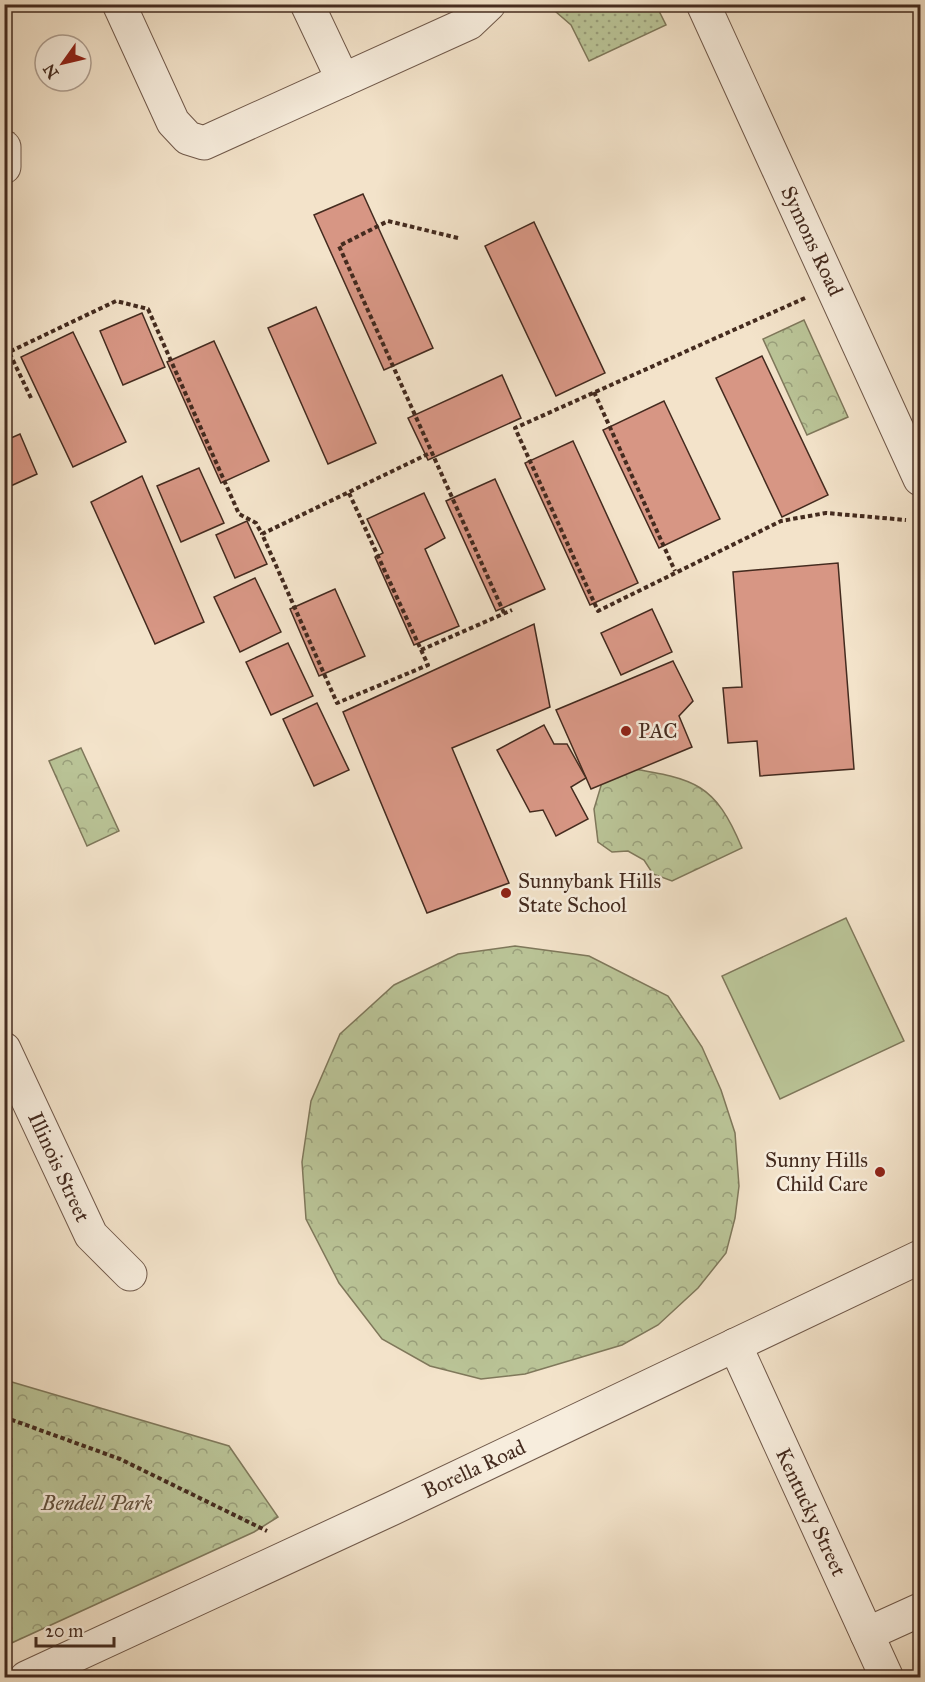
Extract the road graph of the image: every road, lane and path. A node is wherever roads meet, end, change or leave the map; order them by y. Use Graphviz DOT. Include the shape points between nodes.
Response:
graph roads {
  1 [pos="119,4"];
  2 [pos="307,4"];
  3 [pos="489,4"];
  4 [pos="703,4"];
  5 [pos="343,80"];
  6 [pos="4,147"];
  7 [pos="4,167"];
  8 [pos="458,238"];
  9 [pos="805,298"];
  10 [pos="594,392"];
  11 [pos="31,398"];
  12 [pos="430,453"];
  13 [pos="921,479"];
  14 [pos="349,493"];
  15 [pos="906,520"];
  16 [pos="262,534"];
  17 [pos="675,571"];
  18 [pos="512,610"];
  19 [pos="504,613"];
  20 [pos="421,650"];
  21 [pos="4,1049"];
  22 [pos="921,1257"];
  23 [pos="130,1274"];
  24 [pos="735,1345"];
  25 [pos="4,1417"];
  26 [pos="267,1531"];
  27 [pos="921,1610"];
  28 [pos="867,1634"];
  29 [pos="26,1677"];
  30 [pos="887,1677"];
  1 -- 5 [label="street" via="173,122 188,138 204,143"];
  2 -- 5 [label="street"];
  3 -- 5 [label="street" via="469,22"];
  4 -- 13 [label="street, Symons Road"];
  6 -- 7 [label="street"];
  8 -- 12 [label="path" via="388,221 339,246"];
  9 -- 10 [label="path"];
  10 -- 17 [label="path"];
  10 -- 17 [label="path" via="515,428 598,610"];
  11 -- 16 [label="path" via="9,352 116,302 148,309 239,514 256,523"];
  12 -- 14 [label="path"];
  12 -- 19 [label="path"];
  14 -- 16 [label="path"];
  14 -- 20 [label="path"];
  15 -- 17 [label="path" via="826,513 781,521"];
  16 -- 20 [label="path" via="337,703 428,665"];
  18 -- 19 [label="path"];
  19 -- 20 [label="path"];
  21 -- 23 [label="street, Illinois Street" via="91,1235"];
  22 -- 24 [label="street, Borella Road"];
  24 -- 28 [label="street, Kentucky Street"];
  24 -- 29 [label="street, Borella Road"];
  25 -- 26 [label="path" via="120,1459"];
  27 -- 28 [label="street"];
  28 -- 30 [label="street, Kentucky Street"];
}
